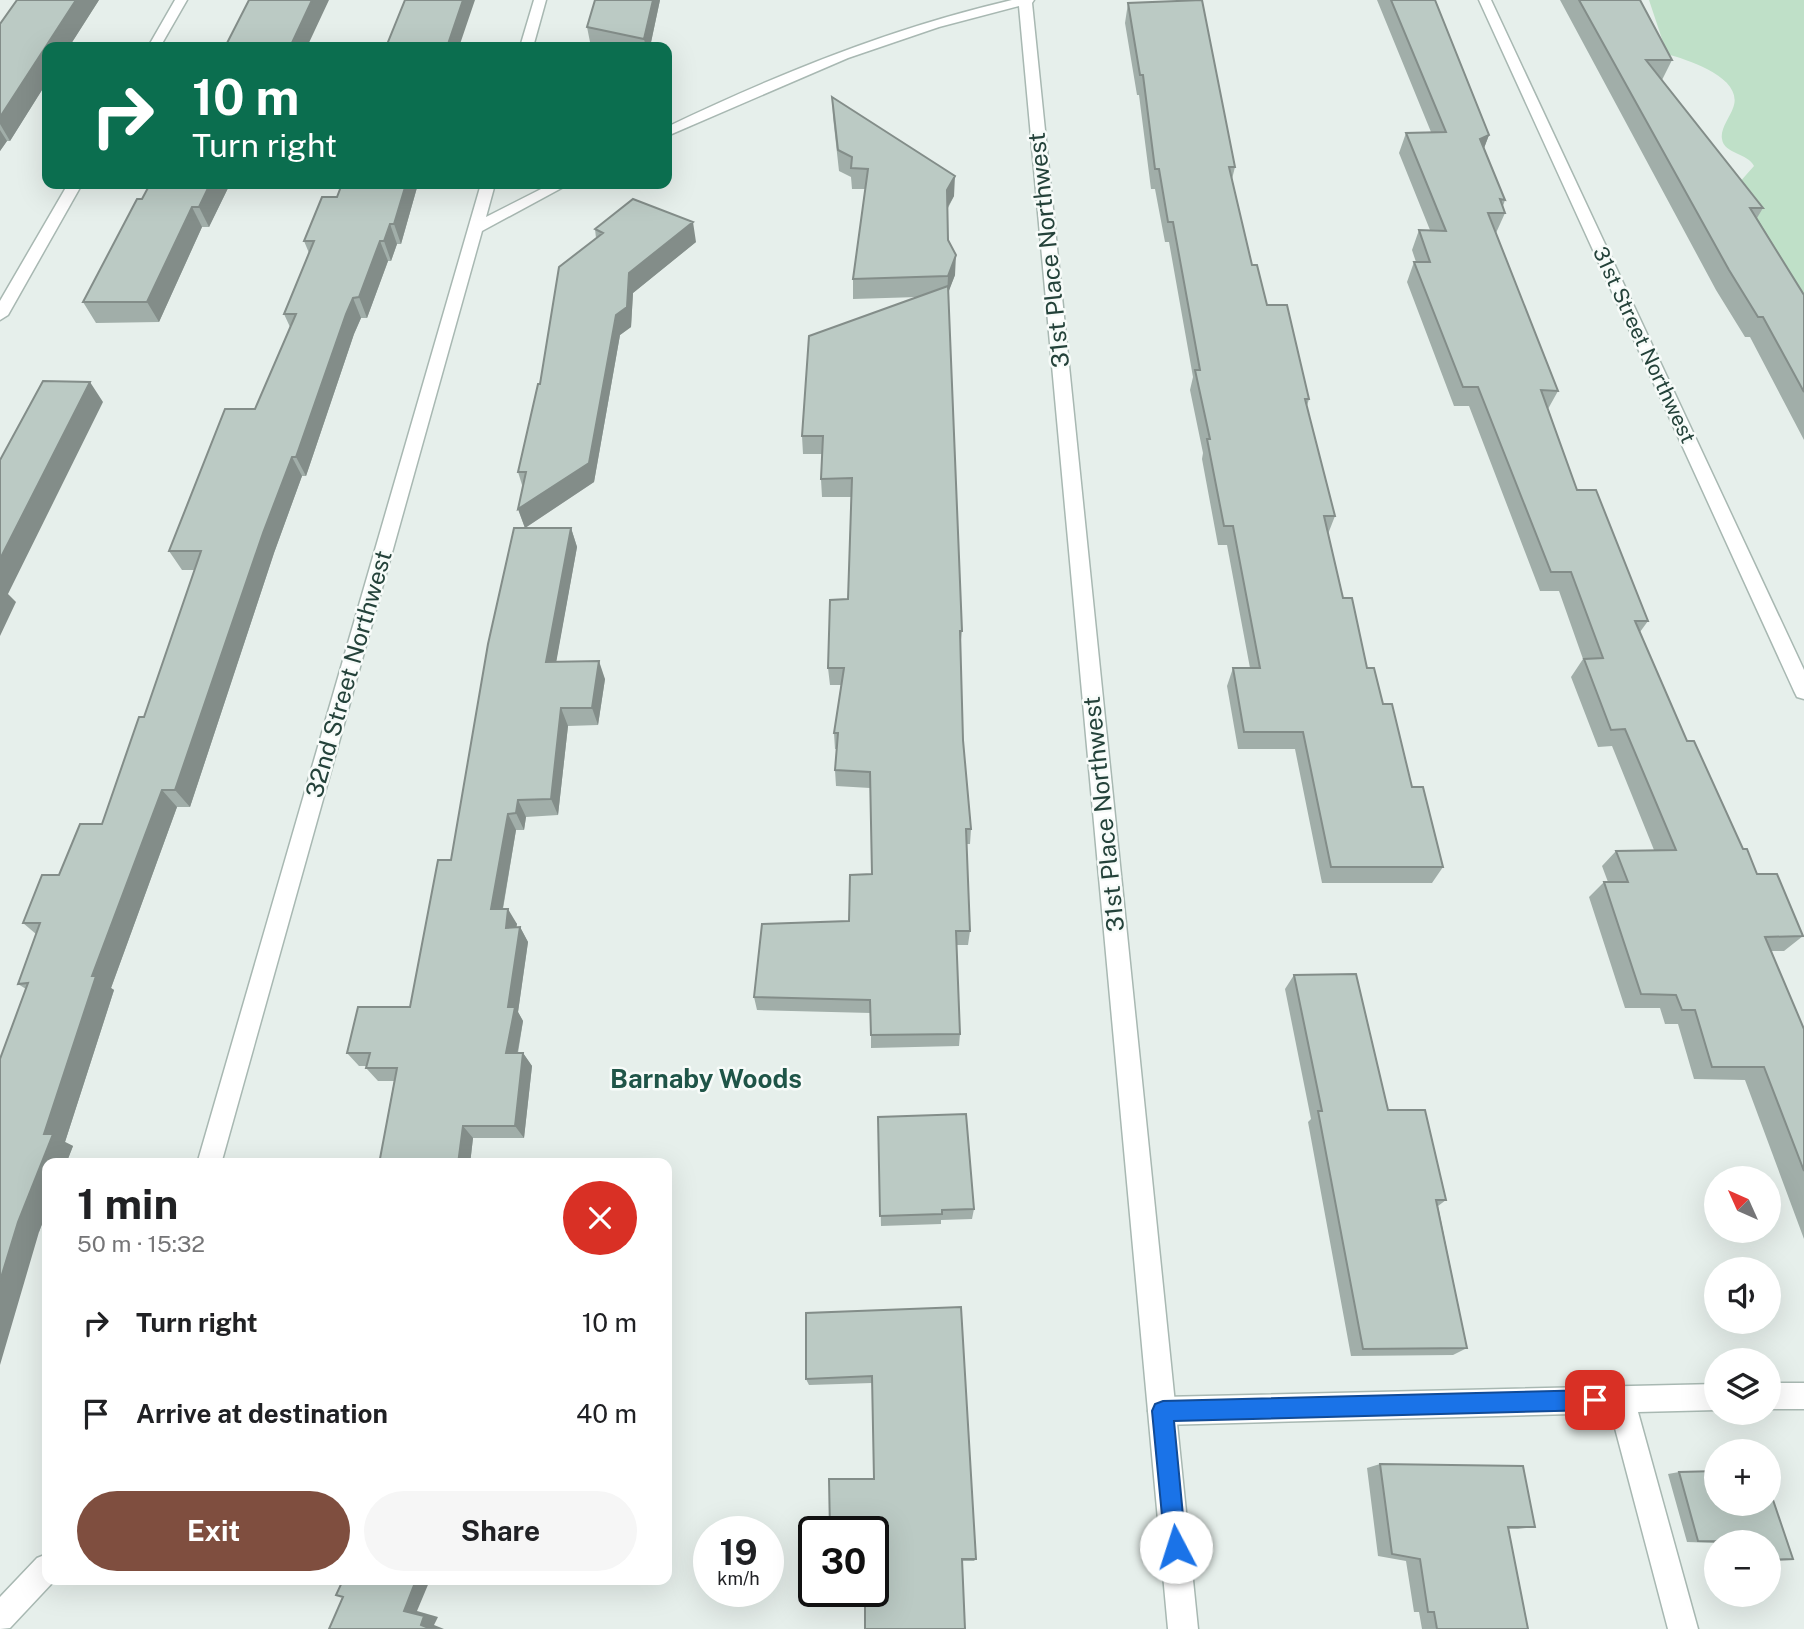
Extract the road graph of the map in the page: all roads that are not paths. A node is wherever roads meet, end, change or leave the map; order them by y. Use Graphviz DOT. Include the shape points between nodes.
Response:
graph roads {
  1 [pos="181,0"];
  2 [pos="540,0"];
  3 [pos="1026,0"];
  4 [pos="1485,0"];
  5 [pos="156,42"];
  6 [pos="528,42"];
  7 [pos="672,130"];
  8 [pos="72,189"];
  9 [pos="487,189"];
  10 [pos="552,189"];
  11 [pos="476,228"];
  12 [pos="0,315"];
  13 [pos="1804,691"];
  14 [pos="211,1158"];
  15 [pos="1781,1396"];
  16 [pos="1804,1396"];
  17 [pos="1704,1397"];
  18 [pos="1621,1399"];
  19 [pos="1163,1411"];
  20 [pos="42,1573"];
  21 [pos="0,1618"];
  22 [pos="1184,1629"];
  23 [pos="1682,1629"];
  1 -- 5 [label="street"];
  2 -- 6 [label="street"];
  3 -- 7 [label="street" via="852,51"];
  3 -- 19 [label="street, 31st Place Northwest"];
  4 -- 13 [label="street, 31st Street Northwest"];
  8 -- 12 [label="street"];
  9 -- 11 [label="street, 32nd Street Northwest"];
  10 -- 11 [label="street"];
  11 -- 14 [label="street, 32nd Street Northwest"];
  15 -- 16 [label="street"];
  17 -- 18 [label="street"];
  18 -- 19 [label="street"];
  18 -- 23 [label="street"];
  19 -- 22 [label="street, 31st Place Northwest"];
  20 -- 21 [label="street"];
}
